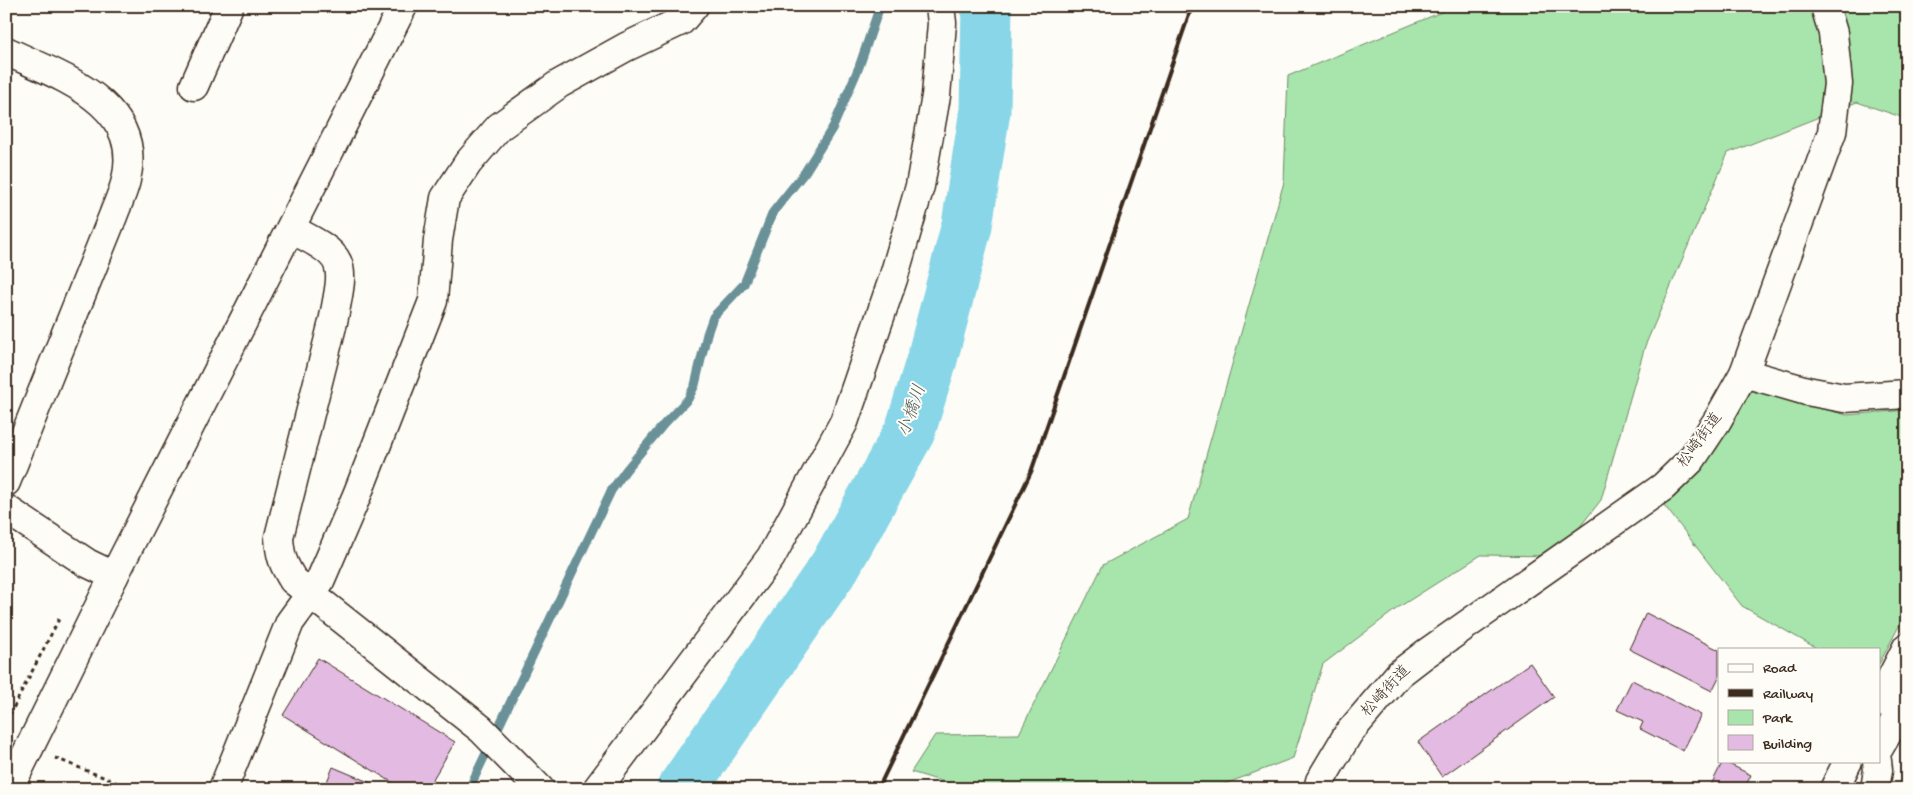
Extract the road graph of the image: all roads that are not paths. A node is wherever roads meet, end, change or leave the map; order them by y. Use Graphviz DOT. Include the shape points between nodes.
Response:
graph roads {
  1 [pos="229,6"];
  2 [pos="403,6"];
  3 [pos="694,6"];
  4 [pos="940,6"];
  5 [pos="1824,6"];
  6 [pos="6,51"];
  7 [pos="194,86"];
  8 [pos="291,229"];
  9 [pos="1744,374"];
  10 [pos="1907,394"];
  11 [pos="6,482"];
  12 [pos="6,509"];
  13 [pos="114,576"];
  14 [pos="310,594"];
  15 [pos="1907,647"];
  16 [pos="1880,700"];
  17 [pos="1907,700"];
  18 [pos="1880,746"];
  19 [pos="1848,762"];
  20 [pos="1877,762"];
  21 [pos="1324,786"];
  22 [pos="9,789"];
  23 [pos="223,789"];
  24 [pos="540,789"];
  25 [pos="597,789"];
  26 [pos="1834,789"];
  27 [pos="1875,789"];
  1 -- 7 [label="street"];
  2 -- 8 [label="street"];
  3 -- 14 [label="street" via="681,21 626,46 559,84 499,127 468,163 445,198 432,301 357,495 320,581"];
  4 -- 25 [label="street" via="942,23 936,96 920,186 893,279 844,422 771,557"];
  5 -- 9 [label="street, 松崎街道" via="1833,33 1838,84 1832,132"];
  6 -- 11 [label="street" via="98,98 114,114 125,136 128,159 126,180 113,216"];
  8 -- 13 [label="street"];
  8 -- 14 [label="street" via="325,246 341,270 333,322 279,537 280,554 286,569 293,580"];
  9 -- 10 [label="street" via="1844,398"];
  9 -- 21 [label="street, 松崎街道" via="1691,460 1663,487 1399,674 1348,734"];
  12 -- 13 [label="street" via="87,563"];
  13 -- 22 [label="street"];
  14 -- 23 [label="street" via="290,622"];
  14 -- 24 [label="street" via="481,729"];
  15 -- 16 [label="street"];
  17 -- 18 [label="street"];
  19 -- 26 [label="street"];
  20 -- 27 [label="street"];
}
